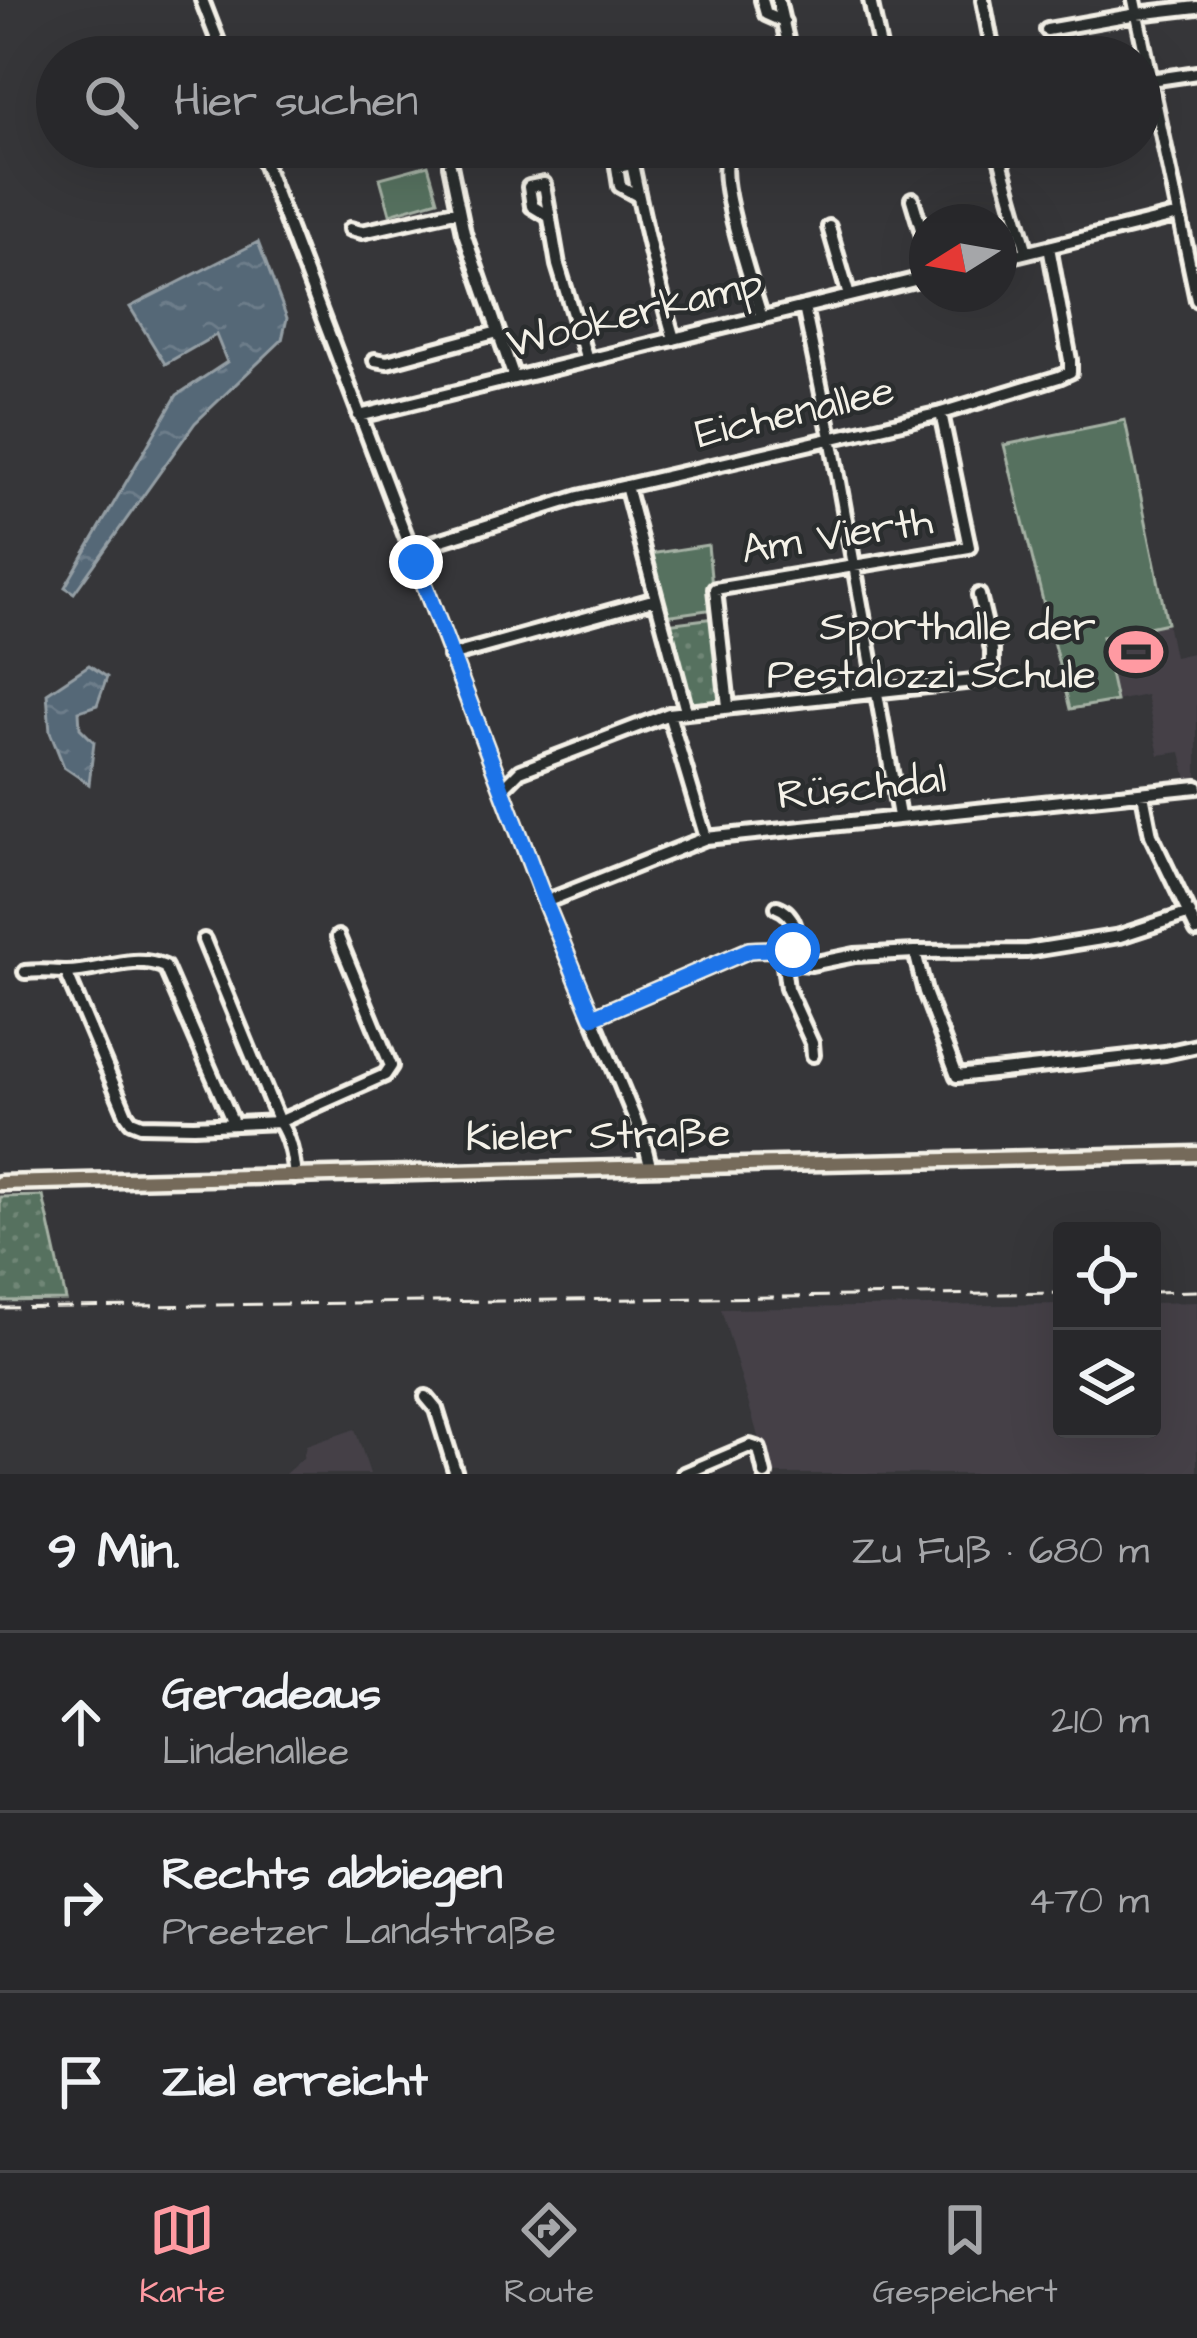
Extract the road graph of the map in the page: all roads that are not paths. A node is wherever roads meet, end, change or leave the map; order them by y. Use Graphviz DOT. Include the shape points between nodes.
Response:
graph roads {
  1 [pos="202,0"];
  2 [pos="762,0"];
  3 [pos="778,0"];
  4 [pos="870,0"];
  5 [pos="982,0"];
  6 [pos="1134,0"];
  7 [pos="1189,5"];
  8 [pos="1137,14"];
  9 [pos="784,22"];
  10 [pos="1047,30"];
  11 [pos="216,36"];
  12 [pos="787,36"];
  13 [pos="878,36"];
  14 [pos="990,36"];
  15 [pos="1141,36"];
  16 [pos="1197,73"];
  17 [pos="1161,78"];
  18 [pos="1161,128"];
  19 [pos="266,168"];
  20 [pos="450,168"];
  21 [pos="726,168"];
  22 [pos="1003,168"];
  23 [pos="638,196"];
  24 [pos="912,199"];
  25 [pos="914,204"];
  26 [pos="459,210"];
  27 [pos="1179,215"];
  28 [pos="550,217"];
  29 [pos="829,227"];
  30 [pos="350,229"];
  31 [pos="1048,247"];
  32 [pos="1028,252"];
  33 [pos="1017,255"];
  34 [pos="1193,263"];
  35 [pos="909,281"];
  36 [pos="849,296"];
  37 [pos="1197,300"];
  38 [pos="804,307"];
  39 [pos="762,318"];
  40 [pos="498,332"];
  41 [pos="674,338"];
  42 [pos="587,360"];
  43 [pos="375,361"];
  44 [pos="514,378"];
  45 [pos="941,413"];
  46 [pos="358,416"];
  47 [pos="831,436"];
  48 [pos="626,486"];
  49 [pos="410,550"];
  50 [pos="854,566"];
  51 [pos="979,595"];
  52 [pos="656,599"];
  53 [pos="451,656"];
  54 [pos="876,692"];
  55 [pos="728,706"];
  56 [pos="686,711"];
  57 [pos="669,714"];
  58 [pos="494,770"];
  59 [pos="520,771"];
  60 [pos="1197,788"];
  61 [pos="502,789"];
  62 [pos="1143,794"];
  63 [pos="898,816"];
  64 [pos="706,838"];
  65 [pos="545,902"];
  66 [pos="777,907"];
  67 [pos="1190,913"];
  68 [pos="1197,931"];
  69 [pos="338,937"];
  70 [pos="204,940"];
  71 [pos="915,952"];
  72 [pos="789,956"];
  73 [pos="26,972"];
  74 [pos="66,972"];
  75 [pos="593,1017"];
  76 [pos="1197,1046"];
  77 [pos="813,1055"];
  78 [pos="279,1122"];
  79 [pos="232,1123"];
  80 [pos="1197,1154"];
  81 [pos="650,1166"];
  82 [pos="295,1177"];
  83 [pos="0,1183"];
  84 [pos="426,1397"];
  85 [pos="456,1474"];
  86 [pos="684,1474"];
  87 [pos="765,1474"];
  1 -- 11 [label="street"];
  2 -- 9 [label="street" via="766,14"];
  3 -- 9 [label="street"];
  4 -- 13 [label="street"];
  5 -- 14 [label="street"];
  6 -- 8 [label="street"];
  7 -- 8 [label="street"];
  8 -- 10 [label="street"];
  8 -- 15 [label="street"];
  9 -- 12 [label="street"];
  16 -- 17 [label="street"];
  18 -- 27 [label="street"];
  19 -- 46 [label="street"];
  20 -- 26 [label="street"];
  21 -- 39 [label="street"];
  22 -- 32 [label="street"];
  23 -- 41 [label="street"];
  24 -- 25 [label="street"];
  26 -- 30 [label="street"];
  26 -- 40 [label="street"];
  27 -- 31 [label="street"];
  27 -- 34 [label="street"];
  28 -- 42 [label="street"];
  29 -- 36 [label="street"];
  31 -- 32 [label="street"];
  31 -- 45 [label="street, Eichenallee" via="1070,372"];
  32 -- 33 [label="street"];
  34 -- 37 [label="street"];
  35 -- 36 [label="street, Wookerkamp"];
  36 -- 38 [label="street, Wookerkamp"];
  38 -- 39 [label="street, Wookerkamp"];
  38 -- 47 [label="street"];
  39 -- 41 [label="street, Wookerkamp"];
  40 -- 43 [label="street"];
  40 -- 44 [label="street"];
  41 -- 42 [label="street, Wookerkamp"];
  42 -- 44 [label="street, Wookerkamp"];
  44 -- 46 [label="street, Wookerkamp"];
  45 -- 47 [label="street, Eichenallee"];
  45 -- 50 [label="street, Am Vierth" via="969,547"];
  46 -- 49 [label="street"];
  47 -- 48 [label="street, Eichenallee"];
  47 -- 50 [label="street"];
  48 -- 49 [label="street, Eichenallee"];
  48 -- 52 [label="street"];
  49 -- 53 [label="street"];
  50 -- 54 [label="street"];
  50 -- 55 [label="street, Am Vierth" via="715,589"];
  51 -- 54 [label="street" via="992,680"];
  52 -- 53 [label="street"];
  52 -- 56 [label="street"];
  53 -- 58 [label="street"];
  54 -- 55 [label="street"];
  54 -- 63 [label="street"];
  55 -- 56 [label="street"];
  56 -- 57 [label="street"];
  57 -- 59 [label="street"];
  57 -- 64 [label="street"];
  58 -- 59 [label="street"];
  58 -- 61 [label="street"];
  59 -- 61 [label="street"];
  60 -- 62 [label="street, Rüschdal"];
  61 -- 65 [label="street"];
  62 -- 63 [label="street, Rüschdal"];
  62 -- 67 [label="street" via="1151,835"];
  63 -- 64 [label="street, Rüschdal"];
  64 -- 65 [label="street, Rüschdal"];
  65 -- 75 [label="street"];
  66 -- 72 [label="street" via="792,918 797,941"];
  67 -- 68 [label="street"];
  67 -- 71 [label="street" via="1120,936 1027,951"];
  69 -- 78 [label="street" via="391,1066"];
  70 -- 78 [label="street"];
  71 -- 72 [label="street" via="811,964"];
  71 -- 76 [label="street" via="957,1076"];
  72 -- 75 [label="street" via="774,947 749,950"];
  72 -- 77 [label="street" via="787,988"];
  73 -- 74 [label="street"];
  74 -- 79 [label="street" via="131,1121"];
  74 -- 79 [label="street" via="148,960 165,967"];
  75 -- 81 [label="street"];
  78 -- 79 [label="street"];
  78 -- 82 [label="street"];
  80 -- 81 [label="main road, Kieler Straße"];
  81 -- 82 [label="main road, Kieler Straße"];
  82 -- 83 [label="main road, Kieler Straße"];
  84 -- 85 [label="street"];
  86 -- 87 [label="street" via="750,1446 759,1449"];
}
